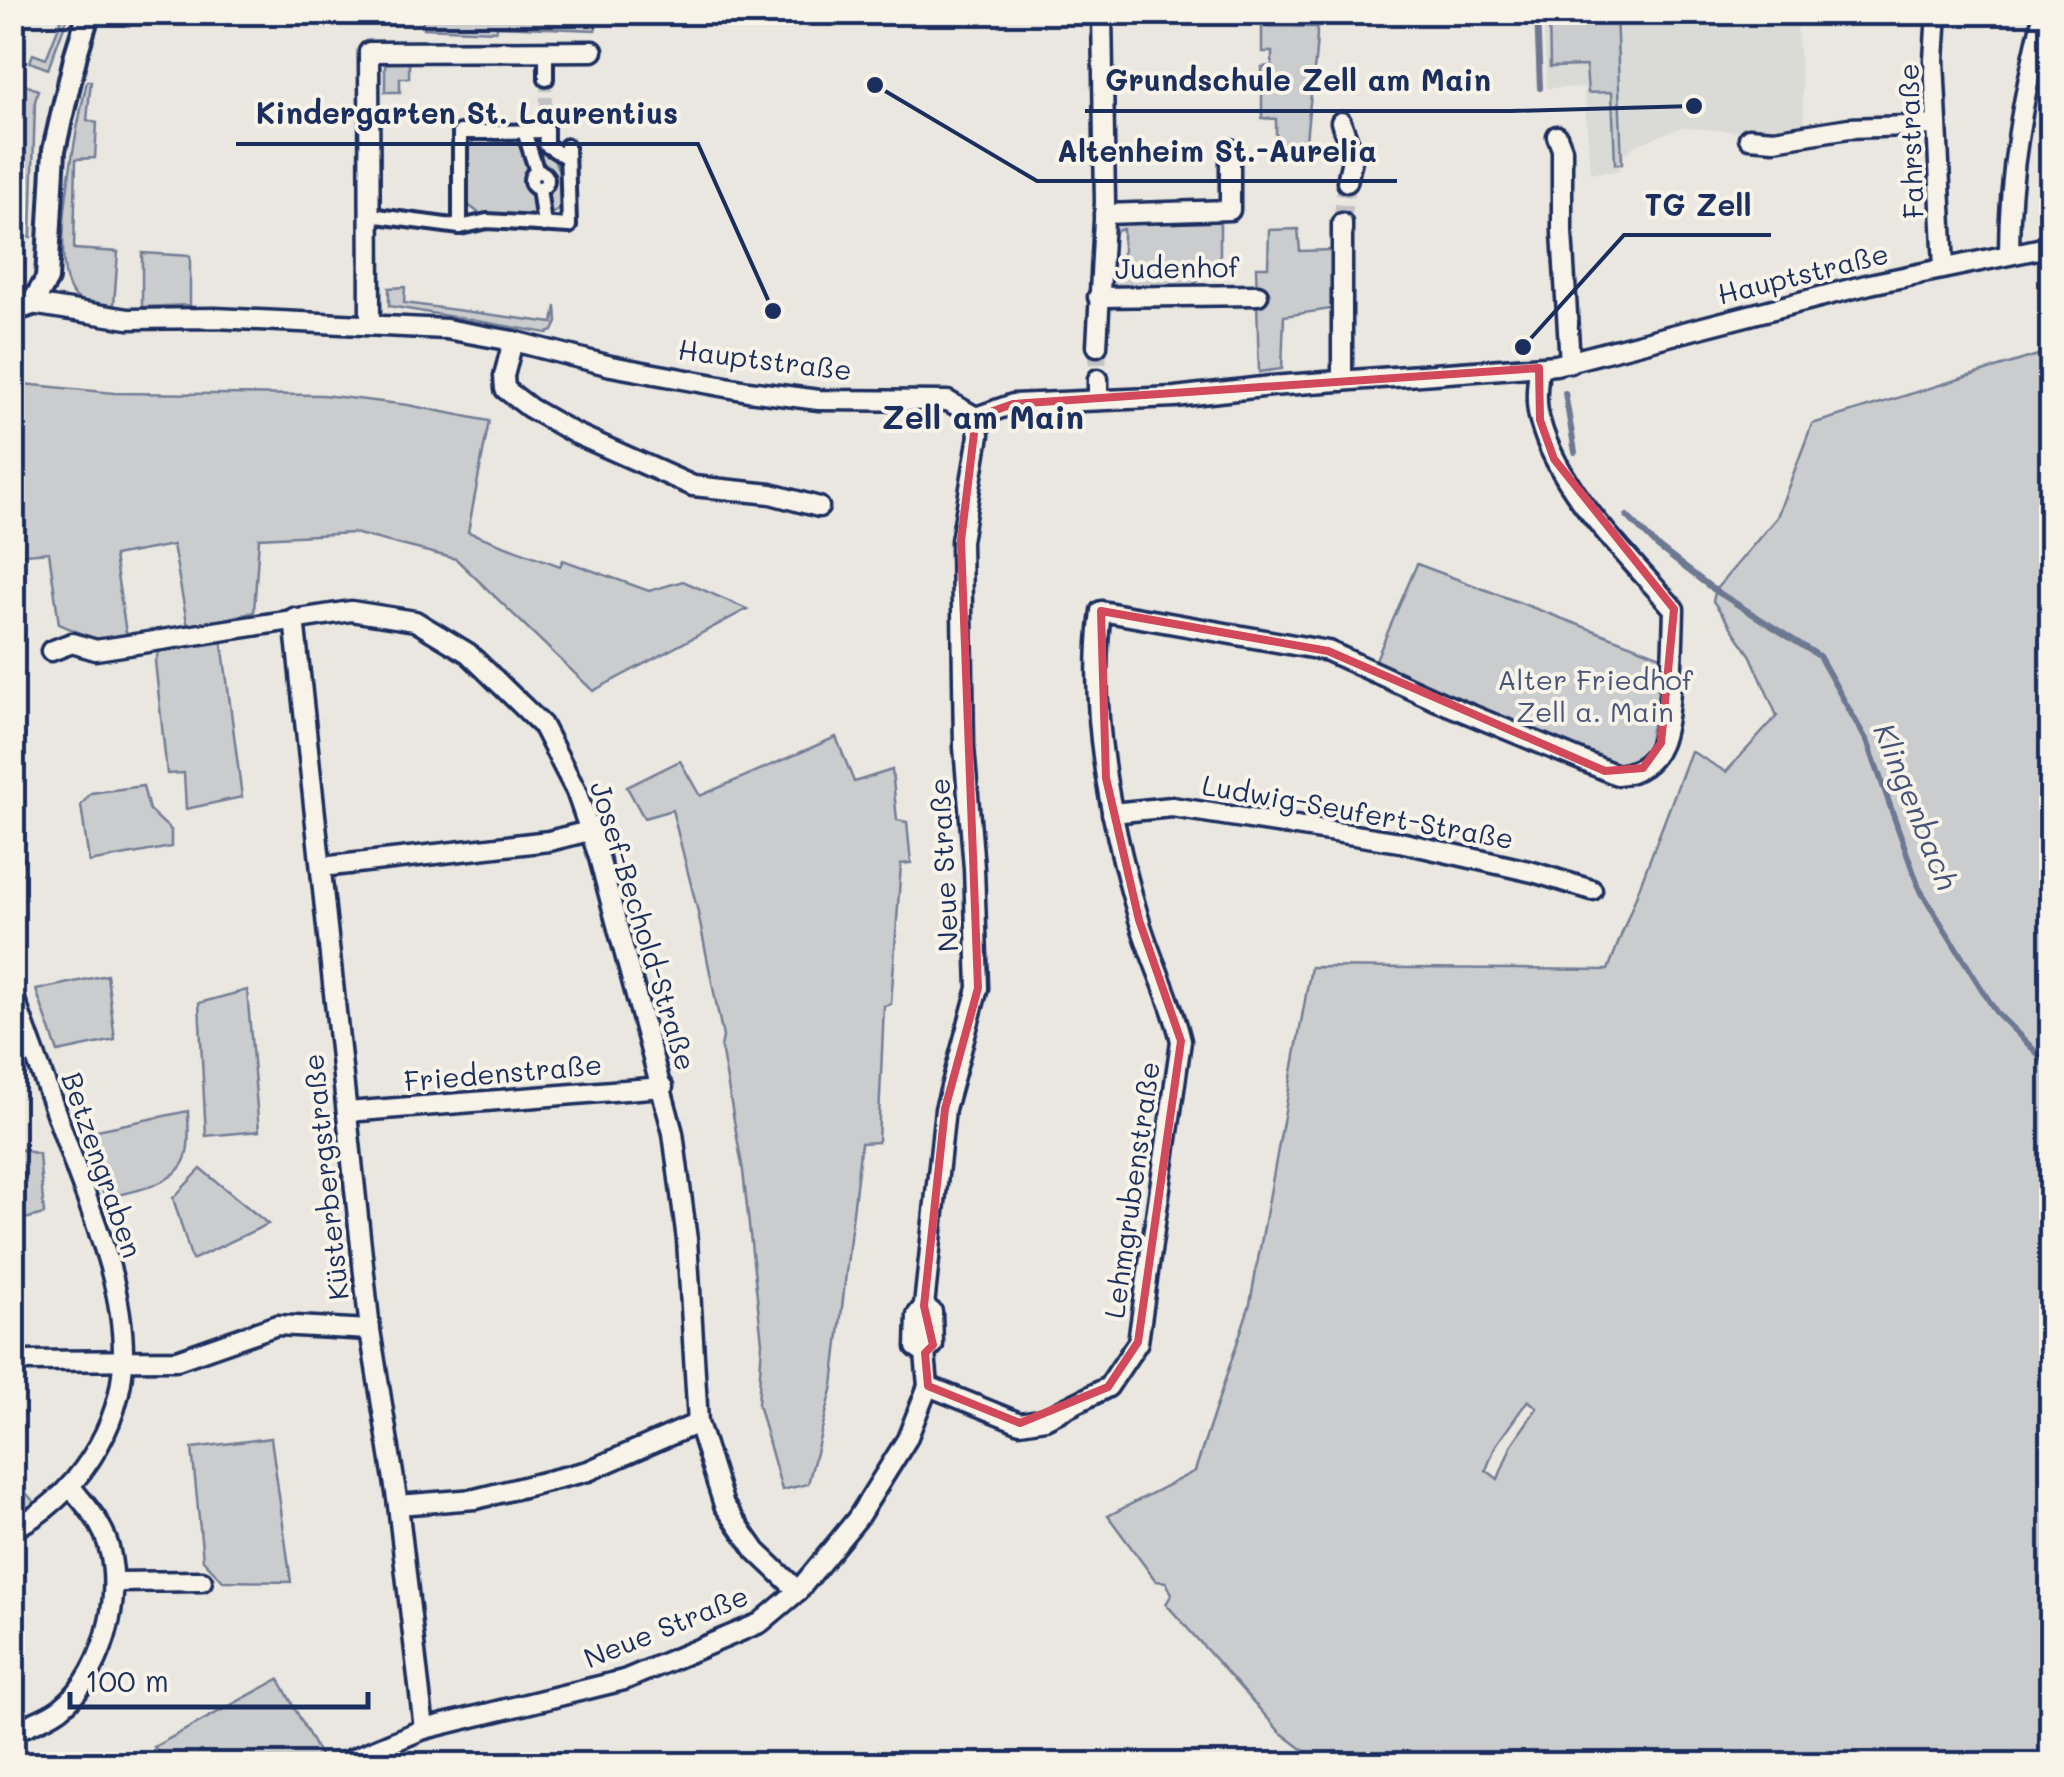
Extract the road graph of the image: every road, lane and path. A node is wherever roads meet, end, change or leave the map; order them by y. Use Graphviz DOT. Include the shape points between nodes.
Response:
graph roads {
  1 [pos="90,12"];
  2 [pos="1102,12"];
  3 [pos="1937,12"];
  4 [pos="2044,12"];
  5 [pos="546,51"];
  6 [pos="592,51"];
  7 [pos="546,79"];
  8 [pos="1341,122"];
  9 [pos="1937,126"];
  10 [pos="524,132"];
  11 [pos="1557,136"];
  12 [pos="1749,138"];
  13 [pos="1230,149"];
  14 [pos="1347,182"];
  15 [pos="1104,214"];
  16 [pos="370,215"];
  17 [pos="1342,223"];
  18 [pos="544,225"];
  19 [pos="460,227"];
  20 [pos="2052,246"];
  21 [pos="2009,252"];
  22 [pos="1944,268"];
  23 [pos="1258,295"];
  24 [pos="1098,297"];
  25 [pos="22,308"];
  26 [pos="370,325"];
  27 [pos="513,340"];
  28 [pos="1098,346"];
  29 [pos="1570,363"];
  30 [pos="1539,368"];
  31 [pos="1098,378"];
  32 [pos="1342,381"];
  33 [pos="1098,400"];
  34 [pos="976,417"];
  35 [pos="819,507"];
  36 [pos="294,618"];
  37 [pos="51,651"];
  38 [pos="1112,813"];
  39 [pos="589,831"];
  40 [pos="322,867"];
  41 [pos="1592,890"];
  42 [pos="12,992"];
  43 [pos="663,1087"];
  44 [pos="346,1112"];
  45 [pos="370,1330"];
  46 [pos="124,1359"];
  47 [pos="19,1361"];
  48 [pos="928,1386"];
  49 [pos="698,1423"];
  50 [pos="71,1487"];
  51 [pos="398,1505"];
  52 [pos="12,1529"];
  53 [pos="202,1581"];
  54 [pos="116,1582"];
  55 [pos="798,1591"];
  56 [pos="424,1729"];
  57 [pos="12,1732"];
  58 [pos="340,1764"];
  1 -- 25 [label="street" via="54,150 47,280"];
  2 -- 15 [label="street, Judenhof"];
  3 -- 9 [label="street, Fahrstraße"];
  4 -- 21 [label="street" via="2016,134"];
  5 -- 6 [label="street"];
  5 -- 7 [label="street"];
  5 -- 16 [label="street" via="369,52"];
  8 -- 14 [label="street" via="1353,155"];
  9 -- 12 [label="street"];
  9 -- 22 [label="street, Fahrstraße"];
  10 -- 18 [label="street" via="538,172 547,178 539,188"];
  10 -- 18 [label="street" via="546,127 546,144 567,152 569,226"];
  10 -- 19 [label="street" via="460,132"];
  11 -- 29 [label="street"];
  13 -- 15 [label="street, Judenhof" via="1230,210"];
  15 -- 24 [label="street, Judenhof"];
  16 -- 19 [label="street"];
  16 -- 26 [label="street"];
  17 -- 32 [label="street"];
  18 -- 19 [label="street"];
  20 -- 21 [label="street, Hauptstraße"];
  21 -- 22 [label="street, Hauptstraße"];
  22 -- 29 [label="street, Hauptstraße"];
  23 -- 24 [label="street, Judenhof"];
  24 -- 28 [label="street, Judenhof"];
  25 -- 26 [label="street, Hauptstraße" via="128,319"];
  26 -- 27 [label="street, Hauptstraße"];
  27 -- 34 [label="street, Hauptstraße" via="590,362 748,391 819,400 948,402"];
  27 -- 35 [label="street" via="505,389 560,424 693,486"];
  29 -- 30 [label="street, Hauptstraße"];
  30 -- 32 [label="street, Hauptstraße"];
  30 -- 38 [label="street, Lehmgrubenstraße" via="1540,420 1554,459 1674,609 1661,743 1643,768 1605,771 1328,652 1101,611 1101,738"];
  31 -- 33 [label="street"];
  32 -- 33 [label="street, Hauptstraße"];
  33 -- 34 [label="street, Hauptstraße" via="1012,404"];
  34 -- 48 [label="street, Neue Straße" via="979,435 961,541 978,988 945,1109 924,1306 932,1312"];
  36 -- 37 [label="street, Josef-Bechold-Straße" via="96,650 72,643"];
  36 -- 39 [label="street, Josef-Bechold-Straße" via="350,611 415,621 457,644 542,724"];
  36 -- 40 [label="street, Küsterbergstraße"];
  38 -- 41 [label="street, Ludwig-Seufert-Straße" via="1172,807 1400,842"];
  38 -- 48 [label="street, Lehmgrubenstraße" via="1180,1040 1138,1342 1108,1387 1045,1419 1020,1423"];
  39 -- 40 [label="street"];
  39 -- 43 [label="street, Josef-Bechold-Straße"];
  40 -- 44 [label="street, Küsterbergstraße"];
  42 -- 46 [label="street, Betzengraben" via="118,1296"];
  43 -- 44 [label="street, Friedenstraße"];
  43 -- 49 [label="street, Josef-Bechold-Straße" via="687,1240"];
  44 -- 45 [label="street, Küsterbergstraße"];
  45 -- 46 [label="street" via="277,1325 177,1360"];
  45 -- 51 [label="street, Küsterbergstraße"];
  46 -- 47 [label="street"];
  46 -- 50 [label="street, Betzengraben" via="100,1442"];
  48 -- 55 [label="street, Neue Straße" via="907,1439 857,1519"];
  49 -- 51 [label="street" via="588,1471 475,1500"];
  49 -- 55 [label="street, Josef-Bechold-Straße" via="724,1505 756,1551"];
  50 -- 52 [label="street, Betzengraben"];
  50 -- 54 [label="street" via="101,1526"];
  51 -- 56 [label="street, Küsterbergstraße"];
  53 -- 54 [label="street"];
  54 -- 57 [label="street" via="105,1642 87,1677 62,1708"];
  55 -- 56 [label="street, Neue Straße" via="760,1623 624,1680"];
  56 -- 58 [label="street, Neue Straße"];
}
